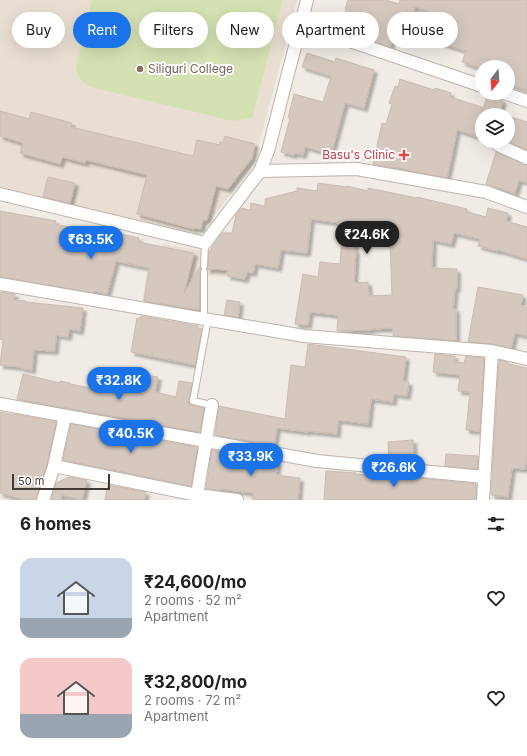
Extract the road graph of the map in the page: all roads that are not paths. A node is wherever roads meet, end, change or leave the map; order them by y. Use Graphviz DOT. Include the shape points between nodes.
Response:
graph roads {
  1 [pos="307,0"];
  2 [pos="304,12"];
  3 [pos="294,48"];
  4 [pos="370,48"];
  5 [pos="475,84"];
  6 [pos="515,97"];
  7 [pos="527,101"];
  8 [pos="505,148"];
  9 [pos="527,158"];
  10 [pos="260,171"];
  11 [pos="0,194"];
  12 [pos="527,207"];
  13 [pos="205,243"];
  14 [pos="0,284"];
  15 [pos="206,319"];
  16 [pos="492,351"];
  17 [pos="527,359"];
  18 [pos="0,404"];
  19 [pos="212,405"];
  20 [pos="65,416"];
  21 [pos="206,441"];
  22 [pos="54,466"];
  23 [pos="484,476"];
  24 [pos="196,495"];
  25 [pos="43,500"];
  26 [pos="237,500"];
  27 [pos="483,500"];
  1 -- 2 [label="street"];
  3 -- 10 [label="street" via="268,151"];
  4 -- 5 [label="street"];
  6 -- 7 [label="street"];
  8 -- 9 [label="street"];
  10 -- 12 [label="street" via="357,169 486,192"];
  10 -- 13 [label="street"];
  11 -- 13 [label="street"];
  13 -- 15 [label="lane"];
  14 -- 15 [label="street"];
  15 -- 16 [label="street" via="304,336"];
  15 -- 19 [label="lane" via="193,401"];
  16 -- 17 [label="street"];
  16 -- 23 [label="street"];
  18 -- 20 [label="street"];
  19 -- 21 [label="street"];
  20 -- 21 [label="street"];
  20 -- 22 [label="street"];
  21 -- 23 [label="street" via="317,462"];
  21 -- 24 [label="street"];
  22 -- 24 [label="street"];
  22 -- 25 [label="street"];
  23 -- 27 [label="street"];
  24 -- 26 [label="street"];
}
